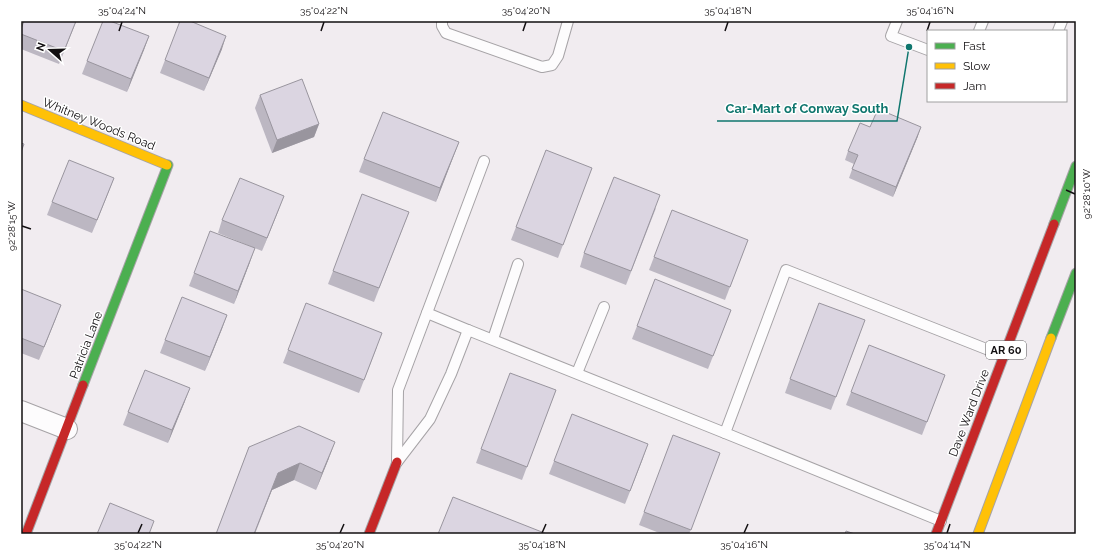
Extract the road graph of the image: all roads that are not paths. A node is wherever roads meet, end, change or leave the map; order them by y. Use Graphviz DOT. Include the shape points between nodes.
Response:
graph roads {
  1 [pos="442,21"];
  2 [pos="568,21"];
  3 [pos="897,21"];
  4 [pos="927,50"];
  5 [pos="21,105"];
  6 [pos="484,161"];
  7 [pos="168,165"];
  8 [pos="1076,166"];
  9 [pos="518,264"];
  10 [pos="1075,279"];
  11 [pos="604,307"];
  12 [pos="427,313"];
  13 [pos="468,330"];
  14 [pos="493,339"];
  15 [pos="1004,356"];
  16 [pos="577,373"];
  17 [pos="21,411"];
  18 [pos="67,429"];
  19 [pos="725,434"];
  20 [pos="397,462"];
  21 [pos="941,521"];
  22 [pos="26,534"];
  23 [pos="369,534"];
  24 [pos="936,534"];
  25 [pos="978,534"];
  1 -- 2 [label="lane" via="446,33 542,67 552,65 558,56"];
  3 -- 4 [label="lane" via="891,36"];
  5 -- 7 [label="main road, Whitney Woods Road"];
  6 -- 12 [label="lane"];
  7 -- 18 [label="main road, Patricia Lane"];
  8 -- 15 [label="main road, Dave Ward Drive / AR 60"];
  9 -- 14 [label="lane"];
  10 -- 25 [label="main road, AR 60"];
  11 -- 16 [label="lane"];
  12 -- 13 [label="lane"];
  12 -- 20 [label="lane" via="398,390"];
  13 -- 14 [label="lane"];
  13 -- 20 [label="lane" via="430,419"];
  14 -- 16 [label="lane"];
  15 -- 19 [label="lane" via="786,270"];
  15 -- 21 [label="main road, Dave Ward Drive / AR 60"];
  16 -- 19 [label="lane"];
  17 -- 18 [label="street"];
  18 -- 22 [label="main road, Patricia Lane"];
  19 -- 21 [label="lane"];
  20 -- 23 [label="main road"];
  21 -- 24 [label="main road, Dave Ward Drive / AR 60"];
}
